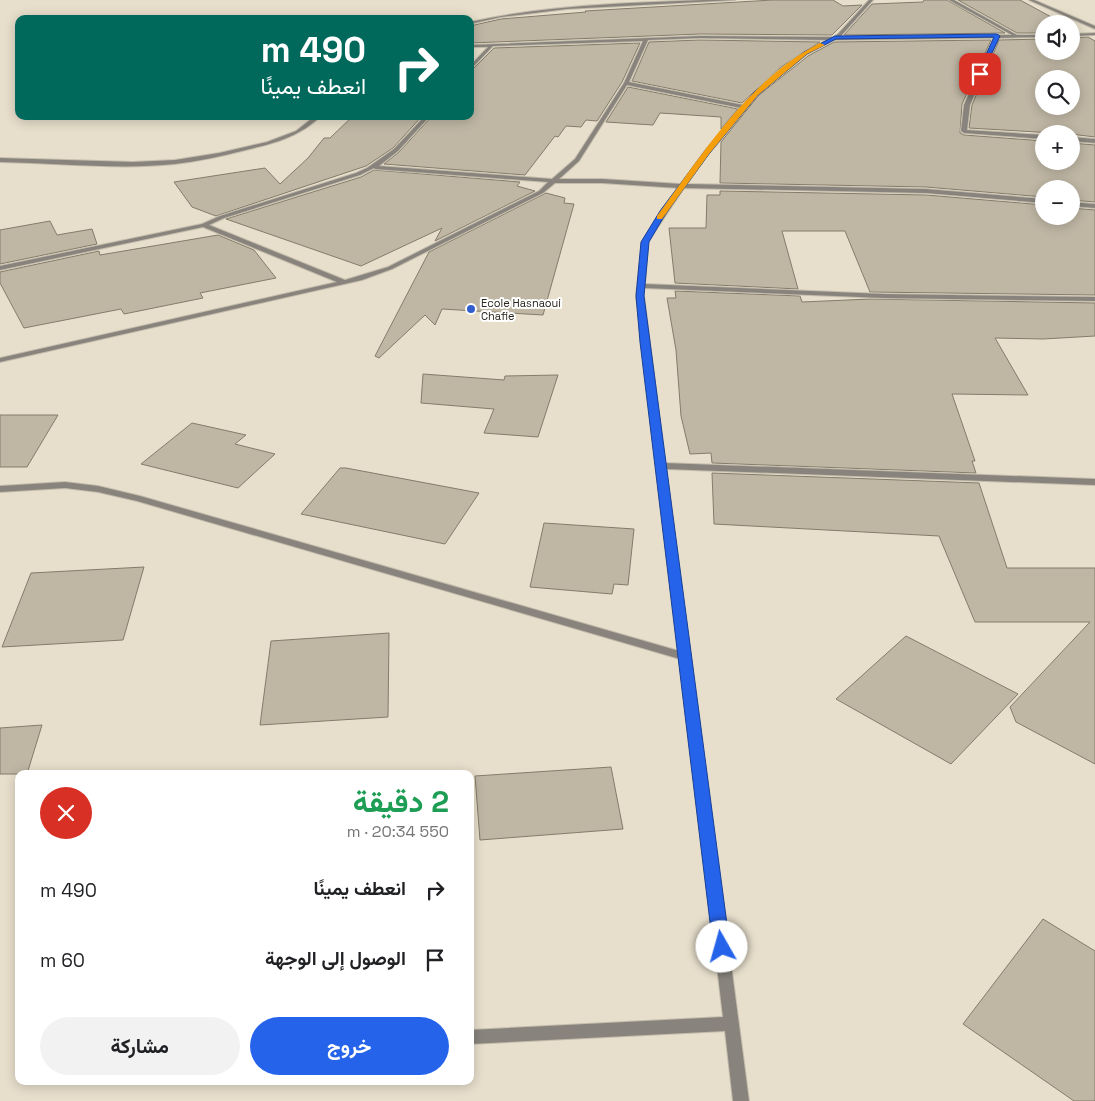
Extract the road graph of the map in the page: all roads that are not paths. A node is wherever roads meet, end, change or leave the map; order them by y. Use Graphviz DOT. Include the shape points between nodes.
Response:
graph roads {
  1 [pos="733,0"];
  2 [pos="871,0"];
  3 [pos="951,0"];
  4 [pos="1030,0"];
  5 [pos="474,22"];
  6 [pos="1095,28"];
  7 [pos="1095,34"];
  8 [pos="1080,35"];
  9 [pos="997,36"];
  10 [pos="1016,36"];
  11 [pos="1035,36"];
  12 [pos="835,38"];
  13 [pos="646,40"];
  14 [pos="474,46"];
  15 [pos="491,46"];
  16 [pos="474,65"];
  17 [pos="626,83"];
  18 [pos="745,107"];
  19 [pos="314,120"];
  20 [pos="424,120"];
  21 [pos="1035,136"];
  22 [pos="1080,140"];
  23 [pos="1095,141"];
  24 [pos="0,160"];
  25 [pos="375,167"];
  26 [pos="555,181"];
  27 [pos="682,186"];
  28 [pos="1035,200"];
  29 [pos="1080,205"];
  30 [pos="1095,206"];
  31 [pos="204,225"];
  32 [pos="0,268"];
  33 [pos="345,282"];
  34 [pos="640,286"];
  35 [pos="1095,299"];
  36 [pos="0,360"];
  37 [pos="660,466"];
  38 [pos="1095,482"];
  39 [pos="0,489"];
  40 [pos="685,657"];
  41 [pos="731,1024"];
  42 [pos="474,1036"];
  43 [pos="741,1101"];
  1 -- 5 [label="street" via="558,9"];
  2 -- 12 [label="street"];
  3 -- 10 [label="street"];
  4 -- 6 [label="street"];
  7 -- 8 [label="street"];
  9 -- 10 [label="street"];
  9 -- 12 [label="street"];
  9 -- 21 [label="street" via="967,105 964,131"];
  10 -- 11 [label="street"];
  12 -- 13 [label="street"];
  12 -- 18 [label="street" via="805,53 756,93"];
  13 -- 15 [label="street"];
  13 -- 17 [label="street"];
  14 -- 15 [label="street"];
  15 -- 16 [label="street"];
  17 -- 18 [label="street"];
  17 -- 26 [label="street" via="577,160"];
  18 -- 27 [label="street"];
  19 -- 24 [label="street" via="298,132 268,143 175,162"];
  20 -- 25 [label="street"];
  22 -- 23 [label="street"];
  25 -- 26 [label="street"];
  25 -- 31 [label="street"];
  26 -- 27 [label="street"];
  26 -- 33 [label="street" via="541,192 390,268"];
  27 -- 28 [label="street" via="926,191"];
  27 -- 34 [label="street" via="645,242"];
  29 -- 30 [label="street"];
  31 -- 32 [label="street"];
  31 -- 33 [label="street"];
  33 -- 36 [label="street"];
  34 -- 35 [label="street" via="884,296"];
  34 -- 37 [label="street"];
  37 -- 38 [label="street"];
  37 -- 40 [label="street"];
  39 -- 40 [label="street" via="65,485 140,499"];
  40 -- 41 [label="street"];
  41 -- 42 [label="street"];
  41 -- 43 [label="street"];
}
